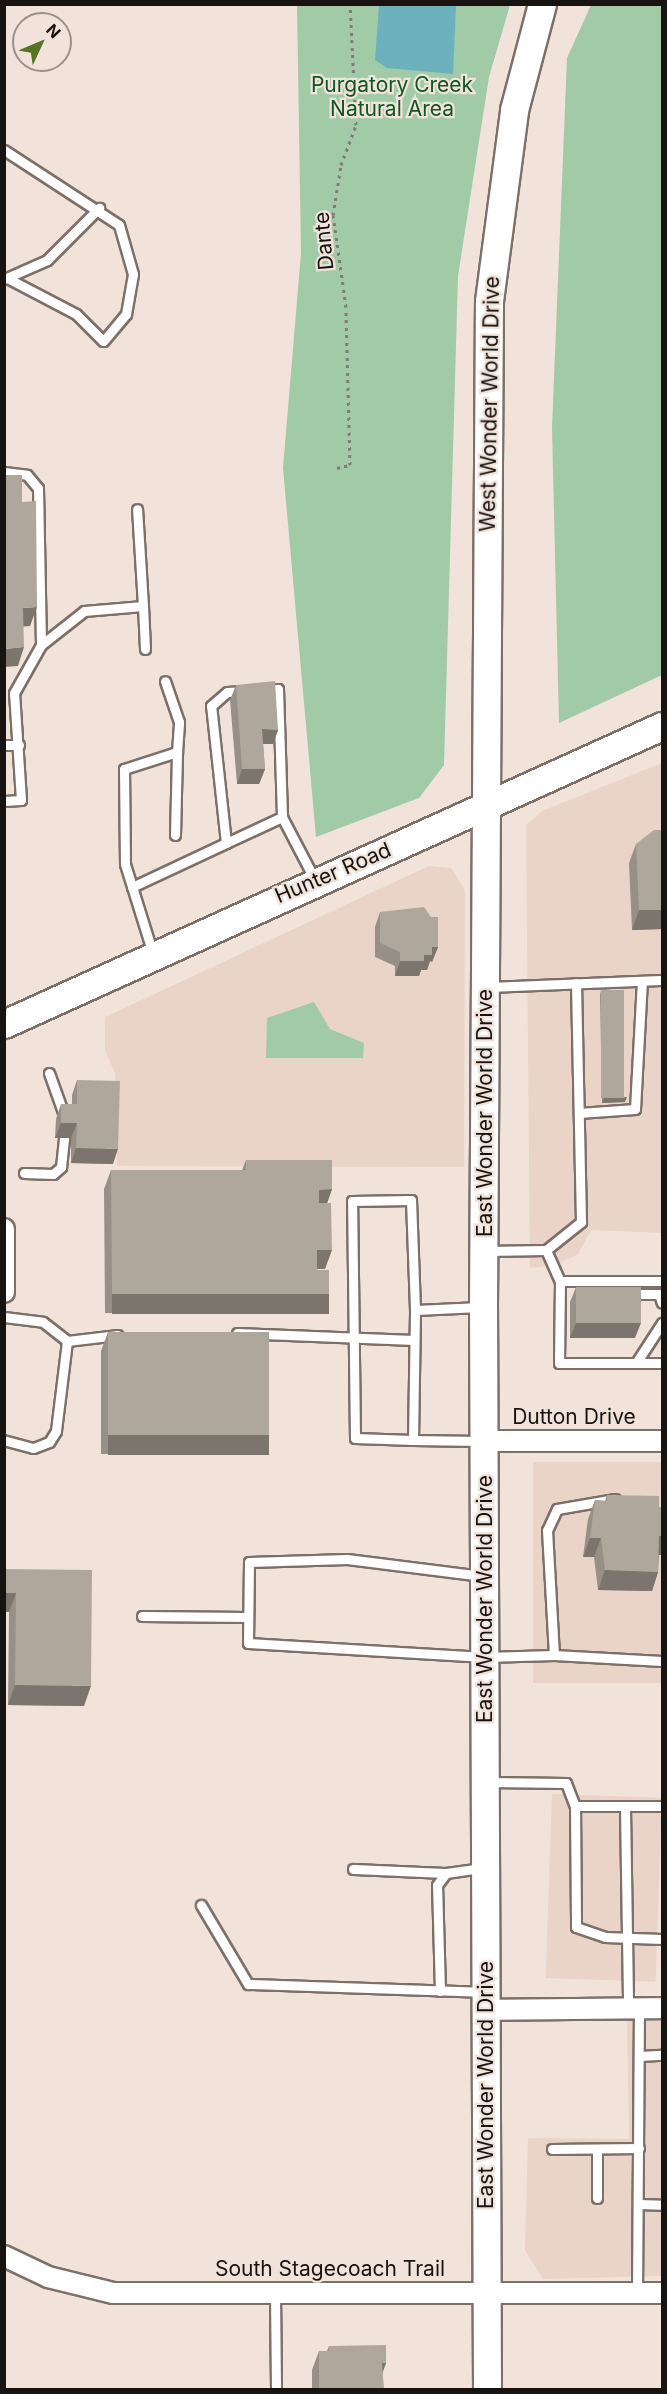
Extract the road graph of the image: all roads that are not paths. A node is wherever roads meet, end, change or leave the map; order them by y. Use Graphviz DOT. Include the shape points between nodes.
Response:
graph roads {
  1 [pos="539,11"];
  2 [pos="4,150"];
  3 [pos="99,208"];
  4 [pos="6,279"];
  5 [pos="4,472"];
  6 [pos="137,509"];
  7 [pos="143,606"];
  8 [pos="41,645"];
  9 [pos="145,649"];
  10 [pos="165,681"];
  11 [pos="9,693"];
  12 [pos="663,726"];
  13 [pos="4,745"];
  14 [pos="19,745"];
  15 [pos="177,752"];
  16 [pos="4,801"];
  17 [pos="485,809"];
  18 [pos="282,817"];
  19 [pos="176,835"];
  20 [pos="226,843"];
  21 [pos="315,880"];
  22 [pos="132,887"];
  23 [pos="153,954"];
  24 [pos="663,980"];
  25 [pos="642,981"];
  26 [pos="576,983"];
  27 [pos="485,987"];
  28 [pos="4,1024"];
  29 [pos="49,1073"];
  30 [pos="579,1113"];
  31 [pos="64,1119"];
  32 [pos="64,1138"];
  33 [pos="24,1173"];
  34 [pos="4,1228"];
  35 [pos="546,1250"];
  36 [pos="485,1251"];
  37 [pos="560,1281"];
  38 [pos="591,1281"];
  39 [pos="663,1281"];
  40 [pos="4,1292"];
  41 [pos="604,1294"];
  42 [pos="615,1294"];
  43 [pos="663,1303"];
  44 [pos="483,1307"];
  45 [pos="415,1310"];
  46 [pos="4,1317"];
  47 [pos="663,1323"];
  48 [pos="225,1333"];
  49 [pos="130,1335"];
  50 [pos="414,1340"];
  51 [pos="67,1341"];
  52 [pos="354,1341"];
  53 [pos="636,1363"];
  54 [pos="663,1363"];
  55 [pos="4,1440"];
  56 [pos="413,1440"];
  57 [pos="485,1441"];
  58 [pos="663,1442"];
  59 [pos="627,1498"];
  60 [pos="485,1576"];
  61 [pos="142,1616"];
  62 [pos="248,1617"];
  63 [pos="554,1655"];
  64 [pos="485,1657"];
  65 [pos="663,1661"];
  66 [pos="485,1782"];
  67 [pos="575,1806"];
  68 [pos="663,1806"];
  69 [pos="625,1808"];
  70 [pos="485,1868"];
  71 [pos="353,1869"];
  72 [pos="446,1873"];
  73 [pos="201,1905"];
  74 [pos="627,1938"];
  75 [pos="663,1939"];
  76 [pos="440,1991"];
  77 [pos="485,2001"];
  78 [pos="633,2008"];
  79 [pos="663,2008"];
  80 [pos="663,2055"];
  81 [pos="640,2056"];
  82 [pos="639,2148"];
  83 [pos="552,2149"];
  84 [pos="597,2149"];
  85 [pos="597,2198"];
  86 [pos="638,2204"];
  87 [pos="663,2205"];
  88 [pos="4,2256"];
  89 [pos="275,2293"];
  90 [pos="486,2293"];
  91 [pos="637,2293"];
  92 [pos="663,2293"];
  93 [pos="276,2390"];
  94 [pos="487,2390"];
  1 -- 17 [label="main road, West Wonder World Drive" via="514,110 489,301"];
  2 -- 3 [label="lane"];
  3 -- 4 [label="lane" via="47,260"];
  3 -- 4 [label="lane" via="119,225 133,274 126,314 103,341 76,314"];
  5 -- 8 [label="lane" via="27,475 38,488"];
  6 -- 7 [label="lane"];
  7 -- 8 [label="lane" via="84,611"];
  7 -- 9 [label="lane"];
  8 -- 11 [label="lane"];
  10 -- 15 [label="lane" via="179,722"];
  11 -- 14 [label="lane"];
  12 -- 17 [label="main road, Hunter Road"];
  13 -- 14 [label="lane"];
  14 -- 16 [label="lane" via="21,800"];
  15 -- 19 [label="lane"];
  15 -- 22 [label="lane" via="124,769 125,864"];
  17 -- 21 [label="main road, Hunter Road"];
  17 -- 27 [label="main road, East Wonder World Drive"];
  18 -- 20 [label="lane"];
  18 -- 20 [label="lane" via="278,689 227,692 211,706"];
  18 -- 21 [label="lane"];
  20 -- 22 [label="lane"];
  21 -- 23 [label="main road, Hunter Road"];
  22 -- 23 [label="lane"];
  23 -- 28 [label="main road, Hunter Road"];
  24 -- 25 [label="lane"];
  25 -- 26 [label="lane"];
  25 -- 30 [label="lane" via="635,1109"];
  26 -- 27 [label="lane"];
  26 -- 30 [label="lane"];
  27 -- 36 [label="main road, East Wonder World Drive"];
  29 -- 31 [label="lane"];
  30 -- 35 [label="lane" via="581,1222"];
  32 -- 33 [label="lane" via="61,1167 53,1174"];
  34 -- 40 [label="street"];
  35 -- 36 [label="lane"];
  35 -- 37 [label="lane"];
  36 -- 44 [label="main road, East Wonder World Drive"];
  37 -- 38 [label="lane"];
  37 -- 53 [label="lane" via="559,1362"];
  38 -- 39 [label="lane"];
  38 -- 41 [label="lane"];
  42 -- 43 [label="lane" via="659,1294"];
  44 -- 45 [label="lane"];
  44 -- 57 [label="main road, East Wonder World Drive"];
  45 -- 50 [label="lane"];
  45 -- 52 [label="lane" via="411,1200 352,1201"];
  46 -- 51 [label="lane" via="43,1322"];
  47 -- 53 [label="lane"];
  48 -- 52 [label="lane" via="284,1332"];
  49 -- 51 [label="lane"];
  50 -- 52 [label="lane"];
  50 -- 56 [label="lane"];
  51 -- 55 [label="lane" via="56,1431 49,1442 33,1448"];
  52 -- 56 [label="lane" via="355,1437"];
  53 -- 54 [label="lane"];
  56 -- 57 [label="lane"];
  57 -- 58 [label="street, Dutton Drive"];
  57 -- 60 [label="main road, East Wonder World Drive"];
  59 -- 63 [label="lane" via="583,1501 557,1509 547,1530"];
  60 -- 62 [label="lane" via="347,1559 249,1562"];
  60 -- 64 [label="main road, East Wonder World Drive"];
  61 -- 62 [label="lane"];
  62 -- 64 [label="lane" via="248,1643"];
  63 -- 64 [label="lane"];
  63 -- 65 [label="lane"];
  64 -- 66 [label="main road, East Wonder World Drive"];
  66 -- 67 [label="lane" via="566,1783"];
  66 -- 70 [label="main road, East Wonder World Drive"];
  67 -- 69 [label="lane"];
  67 -- 74 [label="lane" via="576,1928"];
  68 -- 69 [label="lane"];
  69 -- 74 [label="lane"];
  70 -- 72 [label="lane"];
  70 -- 77 [label="main road, East Wonder World Drive"];
  71 -- 72 [label="lane"];
  72 -- 76 [label="lane" via="437,1885"];
  73 -- 76 [label="lane" via="249,1984"];
  74 -- 75 [label="lane"];
  74 -- 78 [label="lane"];
  76 -- 77 [label="lane"];
  77 -- 78 [label="street"];
  77 -- 90 [label="main road, East Wonder World Drive"];
  78 -- 79 [label="street"];
  78 -- 81 [label="lane"];
  80 -- 81 [label="lane"];
  81 -- 82 [label="lane"];
  82 -- 84 [label="lane"];
  82 -- 86 [label="lane"];
  83 -- 84 [label="lane"];
  84 -- 85 [label="lane"];
  86 -- 87 [label="lane"];
  86 -- 91 [label="lane"];
  88 -- 89 [label="street, South Stagecoach Trail" via="48,2277 113,2294"];
  89 -- 90 [label="street, South Stagecoach Trail"];
  89 -- 93 [label="lane"];
  90 -- 91 [label="street, South Stagecoach Trail"];
  90 -- 94 [label="main road, East Wonder World Drive"];
  91 -- 92 [label="street, South Stagecoach Trail"];
}
